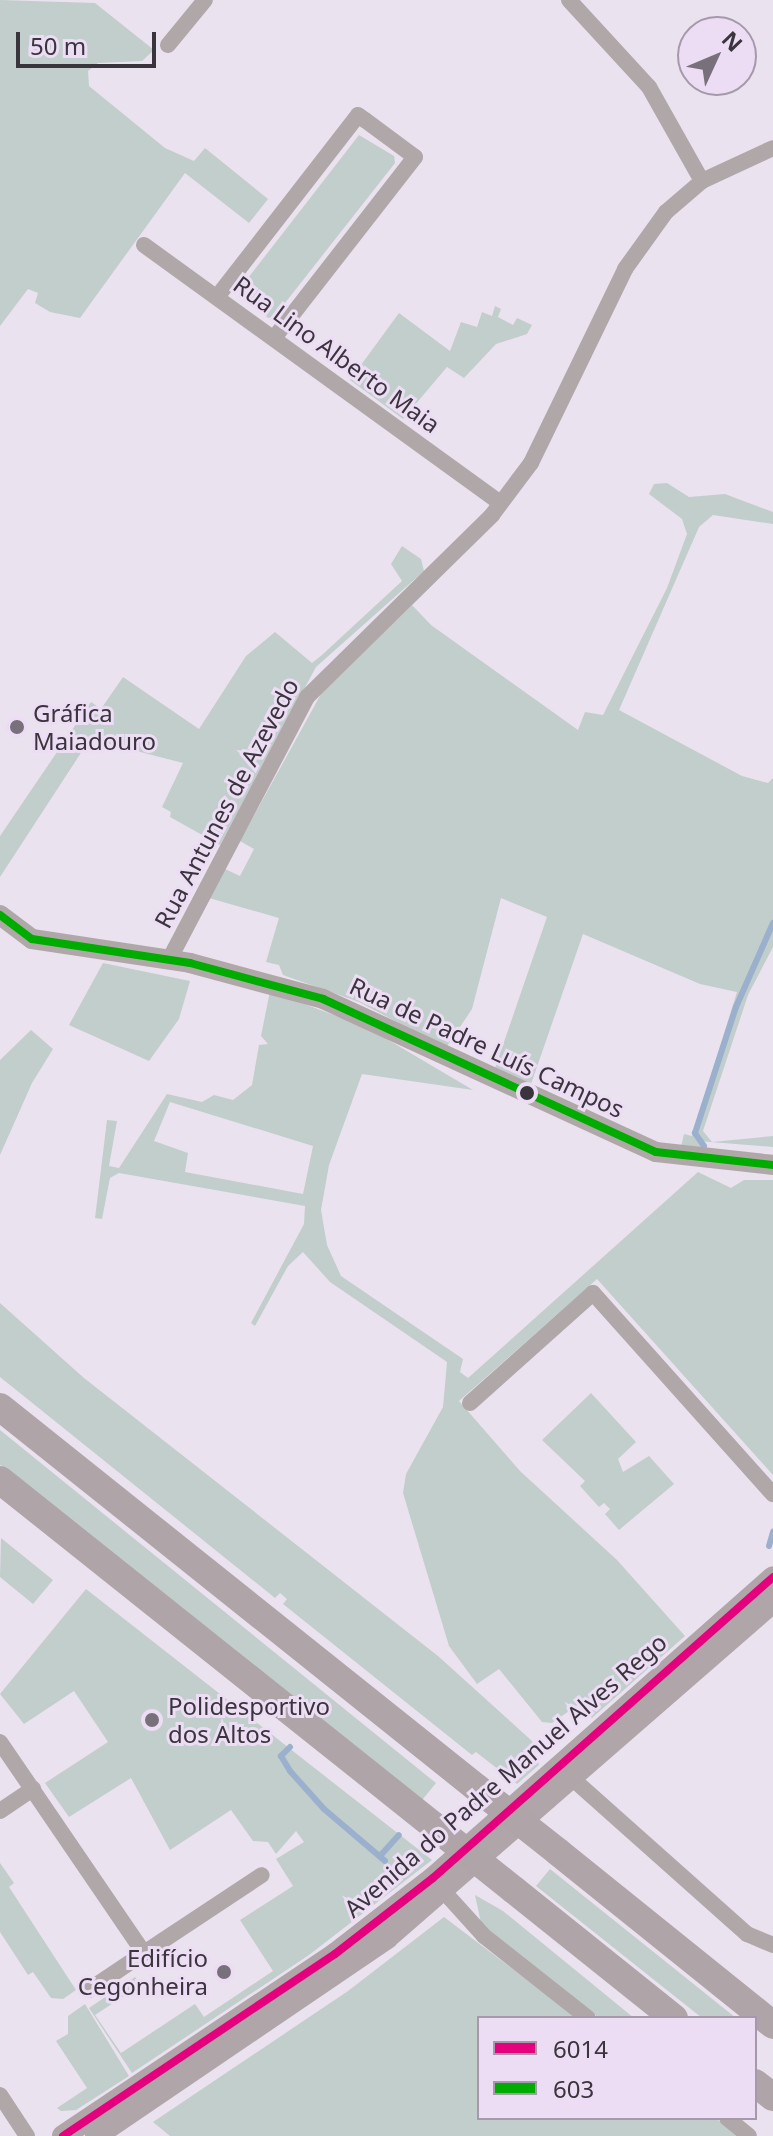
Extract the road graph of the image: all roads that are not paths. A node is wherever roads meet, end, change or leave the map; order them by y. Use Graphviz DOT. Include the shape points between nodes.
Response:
graph roads {
  1 [pos="205,0"];
  2 [pos="569,0"];
  3 [pos="168,45"];
  4 [pos="773,148"];
  5 [pos="702,181"];
  6 [pos="144,245"];
  7 [pos="217,297"];
  8 [pos="274,338"];
  9 [pos="501,503"];
  10 [pos="0,915"];
  11 [pos="169,960"];
  12 [pos="773,1165"];
  13 [pos="470,1403"];
  14 [pos="0,1407"];
  15 [pos="0,1480"];
  16 [pos="773,1494"];
  17 [pos="773,1577"];
  18 [pos="773,1602"];
  19 [pos="0,1742"];
  20 [pos="574,1780"];
  21 [pos="33,1789"];
  22 [pos="548,1790"];
  23 [pos="0,1811"];
  24 [pos="262,1875"];
  25 [pos="439,1885"];
  26 [pos="773,1945"];
  27 [pos="144,1953"];
  28 [pos="89,1990"];
  29 [pos="585,2016"];
  30 [pos="672,2016"];
  31 [pos="773,2025"];
  32 [pos="757,2085"];
  33 [pos="0,2095"];
  34 [pos="773,2097"];
  35 [pos="729,2120"];
  36 [pos="27,2136"];
  37 [pos="63,2136"];
  38 [pos="96,2136"];
  39 [pos="749,2136"];
  1 -- 3 [label="street"];
  2 -- 5 [label="street" via="649,87"];
  4 -- 5 [label="street, Rua Antunes de Azevedo"];
  5 -- 9 [label="street, Rua Antunes de Azevedo" via="666,212 625,269 531,463"];
  6 -- 7 [label="street, Rua Lino Alberto Maia"];
  7 -- 8 [label="street, Rua Lino Alberto Maia"];
  7 -- 8 [label="street" via="358,115 365,120 415,157"];
  8 -- 9 [label="street, Rua Lino Alberto Maia"];
  9 -- 11 [label="street, Rua Antunes de Azevedo" via="307,697"];
  10 -- 11 [label="street, Rua de Padre Luís Campos" via="32,939"];
  11 -- 12 [label="street, Rua de Padre Luís Campos" via="264,980 355,1010 442,1057 656,1152"];
  13 -- 16 [label="street" via="593,1293"];
  14 -- 31 [label="highway, bridge"];
  15 -- 30 [label="highway, bridge"];
  17 -- 22 [label="main road, Avenida do Padre Manuel Alves Rego"];
  18 -- 20 [label="main road, Avenida do Padre Manuel Alves Rego"];
  19 -- 21 [label="street"];
  20 -- 22 [label="main road, Avenida do Padre Manuel Alves Rego"];
  20 -- 26 [label="street" via="747,1934"];
  21 -- 23 [label="street"];
  21 -- 27 [label="street"];
  22 -- 25 [label="main road, Avenida do Padre Manuel Alves Rego"];
  24 -- 27 [label="street"];
  25 -- 29 [label="street" via="484,1936"];
  25 -- 37 [label="main road, Avenida do Padre Manuel Alves Rego"];
  25 -- 38 [label="main road, Avenida do Padre Manuel Alves Rego" via="332,1978"];
  27 -- 28 [label="street"];
  32 -- 34 [label="highway"];
  33 -- 36 [label="street"];
  35 -- 39 [label="street"];
}
